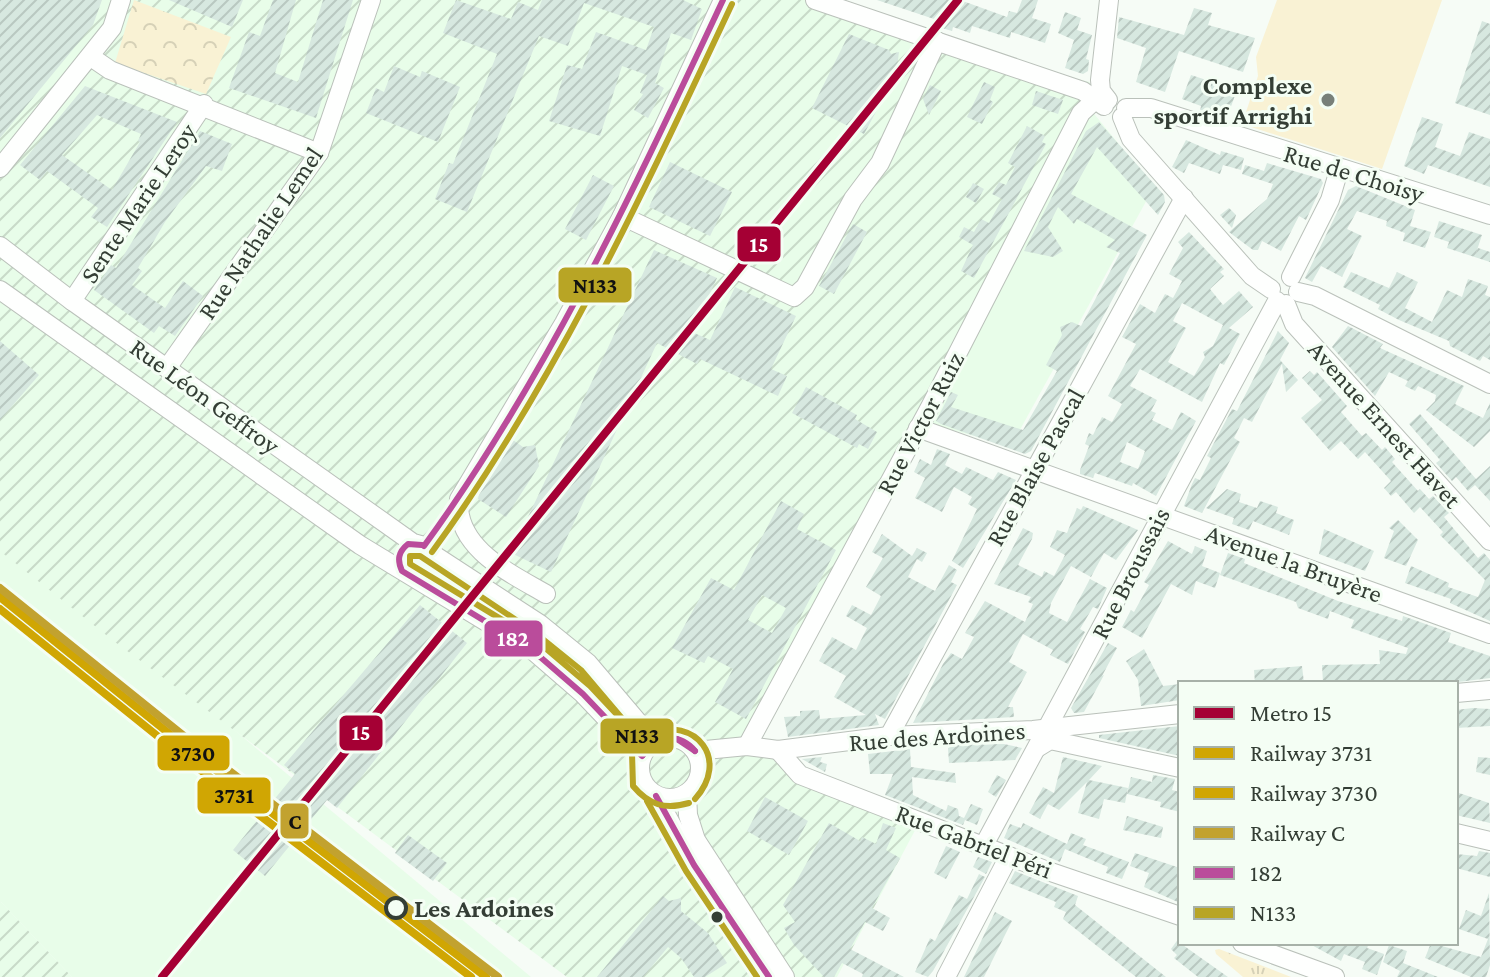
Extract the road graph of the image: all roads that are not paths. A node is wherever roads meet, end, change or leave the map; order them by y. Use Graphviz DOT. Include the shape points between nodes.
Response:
graph roads {
  1 [pos="121,0"];
  2 [pos="371,0"];
  3 [pos="723,0"];
  4 [pos="815,0"];
  5 [pos="1109,0"];
  6 [pos="937,41"];
  7 [pos="91,57"];
  8 [pos="1102,102"];
  9 [pos="204,104"];
  10 [pos="1124,113"];
  11 [pos="319,153"];
  12 [pos="0,168"];
  13 [pos="1339,170"];
  14 [pos="1184,198"];
  15 [pos="1490,215"];
  16 [pos="622,216"];
  17 [pos="0,246"];
  18 [pos="0,290"];
  19 [pos="1284,293"];
  20 [pos="72,301"];
  21 [pos="167,368"];
  22 [pos="1490,384"];
  23 [pos="918,428"];
  24 [pos="1032,471"];
  25 [pos="1159,515"];
  26 [pos="1490,541"];
  27 [pos="421,547"];
  28 [pos="409,574"];
  29 [pos="546,594"];
  30 [pos="1490,634"];
  31 [pos="1490,690"];
  32 [pos="1458,693"];
  33 [pos="1178,714"];
  34 [pos="1096,721"];
  35 [pos="1044,729"];
  36 [pos="889,736"];
  37 [pos="655,742"];
  38 [pos="747,746"];
  39 [pos="1037,748"];
  40 [pos="1099,749"];
  41 [pos="778,750"];
  42 [pos="695,751"];
  43 [pos="642,756"];
  44 [pos="1178,768"];
  45 [pos="687,793"];
  46 [pos="656,796"];
  47 [pos="1458,833"];
  48 [pos="1490,841"];
  49 [pos="984,845"];
  50 [pos="1009,856"];
  51 [pos="1178,915"];
  52 [pos="1247,945"];
  53 [pos="769,977"];
  54 [pos="785,977"];
  55 [pos="946,977"];
  56 [pos="1335,977"];
  1 -- 7 [label="street" via="112,28"];
  2 -- 11 [label="street, Rue Nathalie Lemel"];
  3 -- 16 [label="street"];
  4 -- 6 [label="street"];
  5 -- 8 [label="street"];
  6 -- 8 [label="street"];
  6 -- 16 [label="street" via="880,163 794,297"];
  7 -- 9 [label="street" via="110,70"];
  7 -- 12 [label="street"];
  8 -- 10 [label="street, Rue de Choisy" via="1120,99"];
  8 -- 23 [label="street, Rue Victor Ruiz" via="1081,113"];
  9 -- 11 [label="street"];
  9 -- 20 [label="street, Sente Marie Leroy"];
  10 -- 13 [label="street, Rue de Choisy" via="1151,108"];
  10 -- 14 [label="street, Avenue Ernest Havet" via="1131,139"];
  11 -- 21 [label="street, Rue Nathalie Lemel"];
  13 -- 15 [label="street, Rue de Choisy"];
  13 -- 19 [label="street, Rue Broussais" via="1330,200"];
  14 -- 19 [label="street, Avenue Ernest Havet" via="1252,276"];
  14 -- 24 [label="street, Rue Blaise Pascal"];
  16 -- 29 [label="street" via="459,499 461,521 476,545"];
  17 -- 20 [label="street, Rue Léon Geffroy"];
  18 -- 28 [label="street, Rue Léon Geffroy"];
  19 -- 22 [label="street" via="1315,296"];
  19 -- 25 [label="street, Rue Broussais"];
  19 -- 26 [label="street, Avenue Ernest Havet" via="1294,324"];
  20 -- 21 [label="street, Rue Léon Geffroy"];
  21 -- 27 [label="street, Rue Léon Geffroy"];
  23 -- 24 [label="street, Avenue la Bruyère"];
  23 -- 38 [label="street, Rue Victor Ruiz"];
  24 -- 25 [label="street, Avenue la Bruyère"];
  24 -- 36 [label="street, Rue Blaise Pascal"];
  25 -- 30 [label="street, Avenue la Bruyère"];
  25 -- 35 [label="street, Rue Broussais" via="1058,712"];
  27 -- 28 [label="street" via="429,567"];
  27 -- 37 [label="street, Rue Léon Geffroy" via="540,624 579,656"];
  28 -- 43 [label="street, Rue Léon Geffroy" via="531,649"];
  31 -- 32 [label="street"];
  33 -- 34 [label="street, Rue des Ardoines"];
  34 -- 35 [label="street, Rue des Ardoines"];
  34 -- 40 [label="street"];
  35 -- 36 [label="street, Rue des Ardoines"];
  35 -- 39 [label="street, Rue Broussais"];
  36 -- 41 [label="street, Rue des Ardoines"];
  37 -- 42 [label="street" via="677,739"];
  37 -- 43 [label="street"];
  38 -- 41 [label="street, Rue des Ardoines"];
  38 -- 42 [label="street, Rue des Ardoines"];
  39 -- 40 [label="street" via="1050,740"];
  39 -- 49 [label="street, Rue Broussais"];
  40 -- 44 [label="street"];
  41 -- 49 [label="street, Rue Gabriel Péri" via="800,775"];
  42 -- 45 [label="street" via="700,770"];
  43 -- 46 [label="street" via="641,779"];
  45 -- 46 [label="street"];
  45 -- 54 [label="street" via="696,840"];
  46 -- 53 [label="street" via="694,865"];
  47 -- 48 [label="street"];
  49 -- 50 [label="street, Rue Gabriel Péri"];
  50 -- 51 [label="street, Rue Gabriel Péri"];
  50 -- 55 [label="street"];
  52 -- 56 [label="street"];
}
